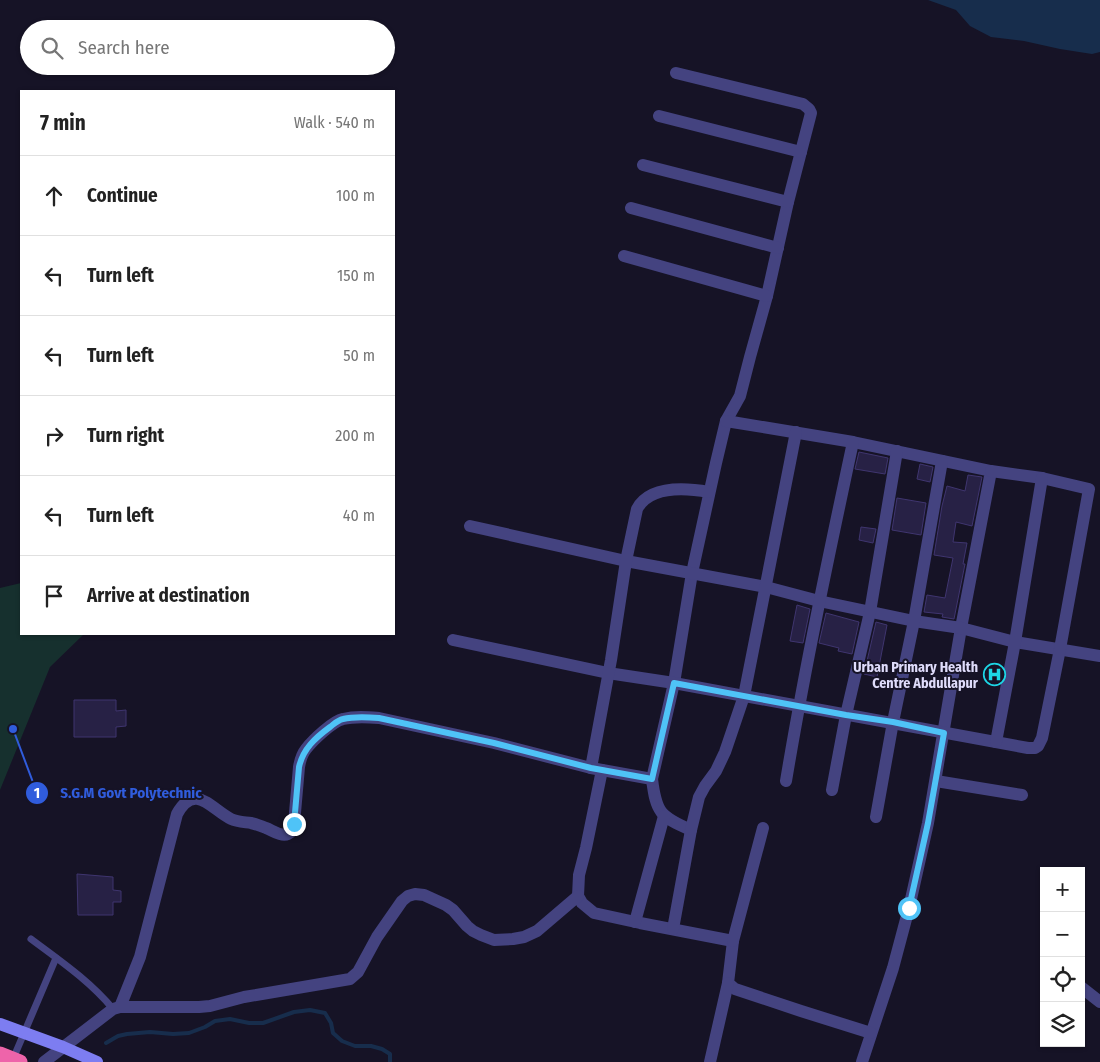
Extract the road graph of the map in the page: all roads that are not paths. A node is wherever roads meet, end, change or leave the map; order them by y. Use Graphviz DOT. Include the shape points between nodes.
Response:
graph roads {
  1 [pos="676,73"];
  2 [pos="659,116"];
  3 [pos="801,152"];
  4 [pos="643,165"];
  5 [pos="788,202"];
  6 [pos="630,208"];
  7 [pos="778,248"];
  8 [pos="624,256"];
  9 [pos="766,296"];
  10 [pos="726,421"];
  11 [pos="796,432"];
  12 [pos="853,442"];
  13 [pos="897,452"];
  14 [pos="942,461"];
  15 [pos="991,471"];
  16 [pos="1042,478"];
  17 [pos="1094,490"];
  18 [pos="710,492"];
  19 [pos="470,526"];
  20 [pos="626,561"];
  21 [pos="692,573"];
  22 [pos="766,587"];
  23 [pos="819,601"];
  24 [pos="870,612"];
  25 [pos="914,621"];
  26 [pos="961,628"];
  27 [pos="453,640"];
  28 [pos="1015,642"];
  29 [pos="1060,649"];
  30 [pos="1100,656"];
  31 [pos="608,673"];
  32 [pos="674,683"];
  33 [pos="744,696"];
  34 [pos="798,706"];
  35 [pos="846,715"];
  36 [pos="893,722"];
  37 [pos="944,733"];
  38 [pos="996,742"];
  39 [pos="597,769"];
  40 [pos="652,779"];
  41 [pos="786,781"];
  42 [pos="936,781"];
  43 [pos="832,790"];
  44 [pos="1022,795"];
  45 [pos="664,816"];
  46 [pos="876,817"];
  47 [pos="763,828"];
  48 [pos="691,830"];
  49 [pos="578,896"];
  50 [pos="635,922"];
  51 [pos="673,929"];
  52 [pos="31,939"];
  53 [pos="733,941"];
  54 [pos="56,958"];
  55 [pos="728,983"];
  56 [pos="1085,990"];
  57 [pos="1100,1002"];
  58 [pos="116,1008"];
  59 [pos="0,1024"];
  60 [pos="24,1033"];
  61 [pos="871,1033"];
  62 [pos="63,1047"];
  63 [pos="11,1058"];
  64 [pos="44,1062"];
  65 [pos="97,1062"];
  66 [pos="710,1062"];
  67 [pos="862,1062"];
  1 -- 3 [label="street" via="806,105 811,113"];
  2 -- 3 [label="street"];
  3 -- 5 [label="street"];
  4 -- 5 [label="street"];
  5 -- 7 [label="street"];
  6 -- 7 [label="street"];
  7 -- 9 [label="street"];
  8 -- 9 [label="street"];
  9 -- 10 [label="street" via="740,396"];
  10 -- 11 [label="street"];
  10 -- 18 [label="street"];
  11 -- 12 [label="street"];
  11 -- 22 [label="street"];
  12 -- 13 [label="street"];
  12 -- 23 [label="street"];
  13 -- 14 [label="street"];
  13 -- 24 [label="street"];
  14 -- 15 [label="street"];
  14 -- 25 [label="street"];
  15 -- 16 [label="street"];
  15 -- 26 [label="street"];
  16 -- 17 [label="street"];
  16 -- 28 [label="street"];
  17 -- 29 [label="street"];
  18 -- 20 [label="street" via="675,489 646,497 636,509"];
  18 -- 21 [label="street"];
  19 -- 20 [label="street"];
  20 -- 21 [label="street"];
  20 -- 31 [label="street"];
  21 -- 22 [label="street"];
  21 -- 32 [label="street"];
  22 -- 23 [label="street"];
  22 -- 33 [label="street"];
  23 -- 24 [label="street"];
  23 -- 34 [label="street"];
  24 -- 25 [label="street"];
  24 -- 35 [label="street"];
  25 -- 26 [label="street"];
  25 -- 36 [label="street"];
  26 -- 28 [label="street"];
  26 -- 37 [label="street"];
  27 -- 31 [label="street"];
  28 -- 29 [label="street"];
  28 -- 38 [label="street"];
  29 -- 30 [label="street"];
  29 -- 38 [label="street" via="1041,743 1035,748 1028,748"];
  31 -- 32 [label="street"];
  31 -- 39 [label="street"];
  32 -- 33 [label="street"];
  32 -- 40 [label="street"];
  33 -- 34 [label="street"];
  33 -- 48 [label="street" via="725,752 699,797"];
  34 -- 35 [label="street"];
  34 -- 41 [label="street"];
  35 -- 36 [label="street"];
  35 -- 43 [label="street"];
  36 -- 37 [label="street"];
  36 -- 46 [label="street"];
  37 -- 38 [label="street"];
  37 -- 42 [label="street"];
  39 -- 40 [label="street"];
  39 -- 49 [label="street"];
  39 -- 58 [label="street" via="379,718 341,720 320,734 301,759 294,824 287,834 230,818 205,801 188,800 181,806 140,957"];
  40 -- 45 [label="street" via="657,806"];
  42 -- 44 [label="street"];
  42 -- 61 [label="street" via="909,908"];
  45 -- 48 [label="street"];
  45 -- 50 [label="street"];
  47 -- 53 [label="street"];
  48 -- 51 [label="street"];
  49 -- 50 [label="street" via="582,904 594,913"];
  49 -- 58 [label="street" via="537,931 513,939 494,940 467,926 446,905 415,894 402,901 358,972 350,979 205,1007"];
  50 -- 51 [label="street"];
  51 -- 53 [label="street"];
  52 -- 54 [label="lane"];
  53 -- 55 [label="street"];
  54 -- 58 [label="lane"];
  54 -- 60 [label="lane"];
  55 -- 61 [label="street" via="735,989"];
  55 -- 66 [label="street"];
  56 -- 57 [label="street"];
  58 -- 62 [label="street"];
  59 -- 60 [label="street"];
  60 -- 62 [label="street"];
  60 -- 63 [label="lane"];
  61 -- 67 [label="street"];
  62 -- 64 [label="street"];
  62 -- 65 [label="street"];
}
